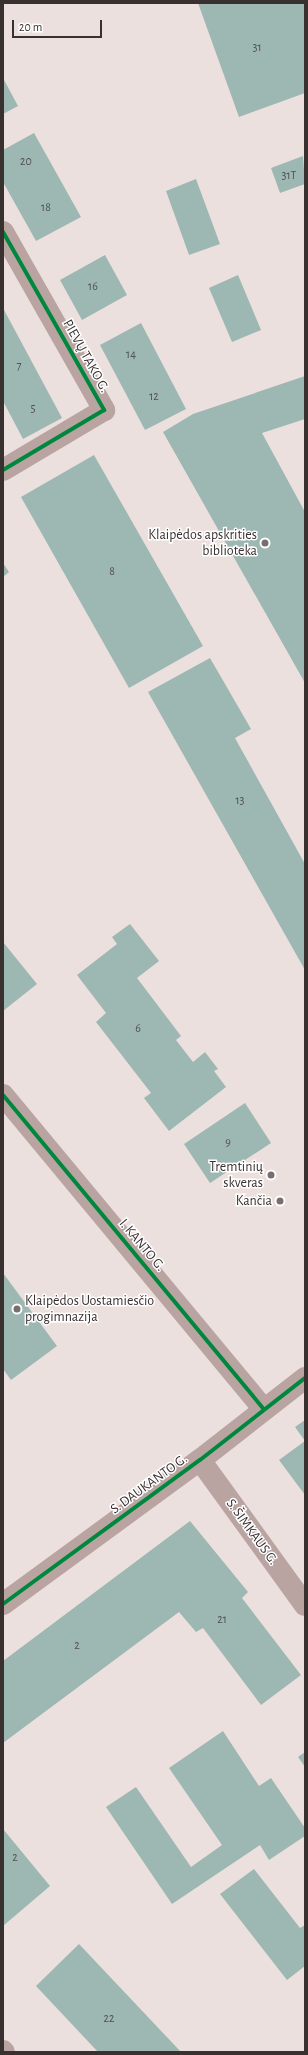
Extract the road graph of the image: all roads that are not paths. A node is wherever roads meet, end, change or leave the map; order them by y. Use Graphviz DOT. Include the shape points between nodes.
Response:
graph roads {
  1 [pos="3,232"];
  2 [pos="3,470"];
  3 [pos="3,1095"];
  4 [pos="305,1378"];
  5 [pos="264,1409"];
  6 [pos="200,1460"];
  7 [pos="3,1604"];
  8 [pos="305,1605"];
  1 -- 2 [label="street, PIEVŲ TAKO G." via="104,410"];
  3 -- 5 [label="street, I. KANTO G."];
  4 -- 5 [label="street, S. DAUKANTO G."];
  5 -- 6 [label="street, S. DAUKANTO G."];
  6 -- 7 [label="street, S. DAUKANTO G."];
  6 -- 8 [label="street, S. ŠIMKAUS G."];
}
